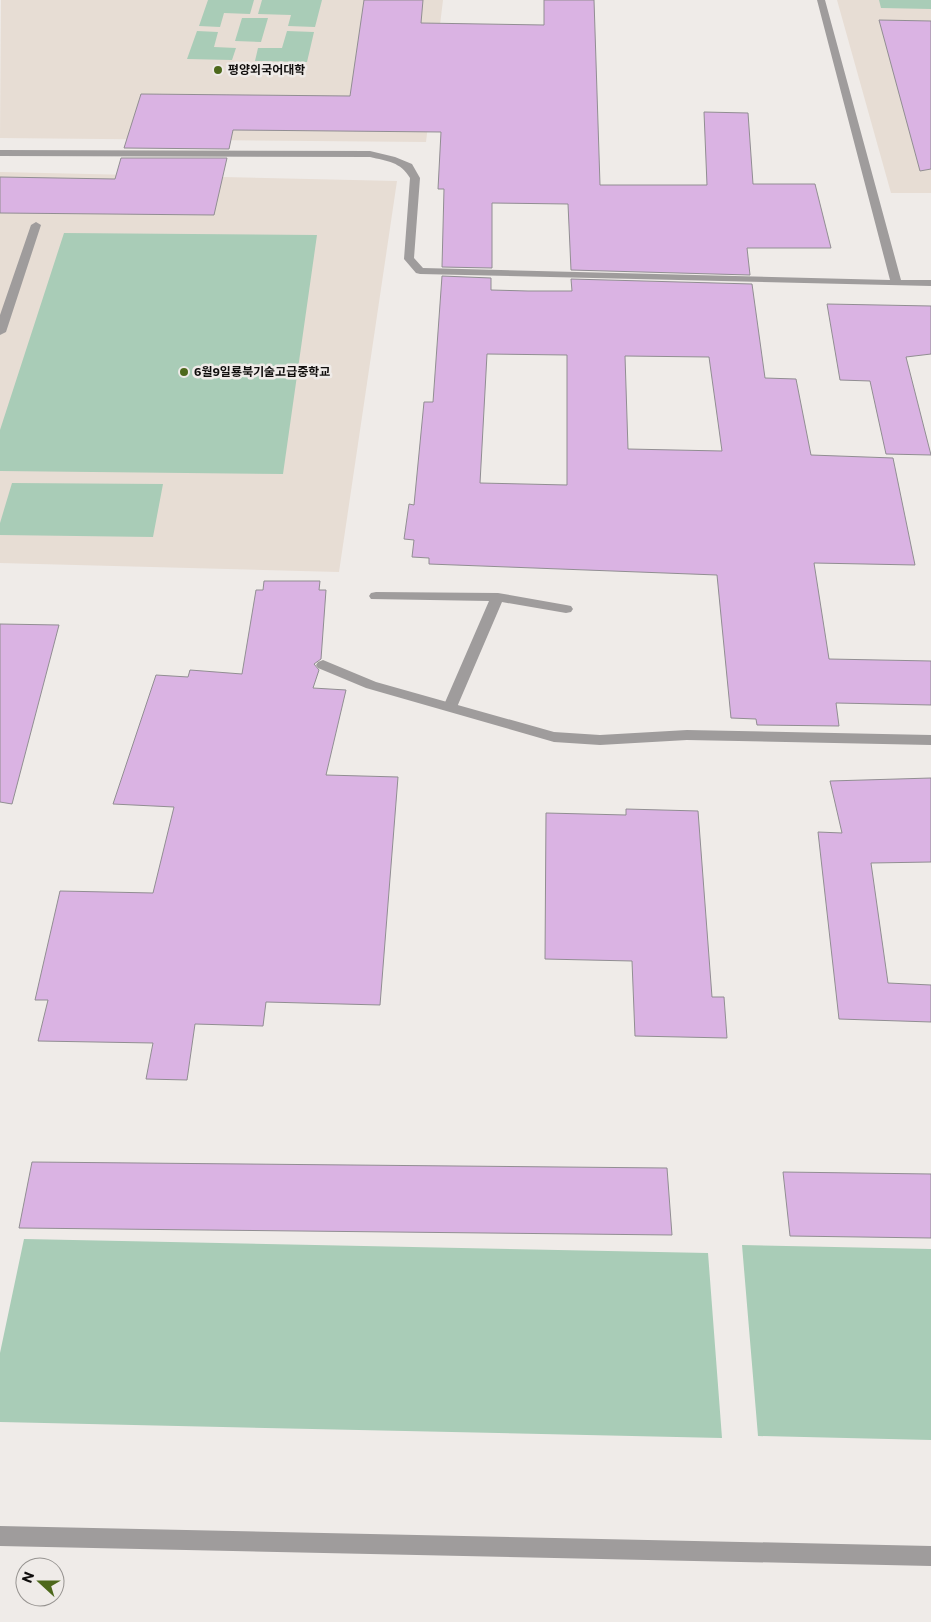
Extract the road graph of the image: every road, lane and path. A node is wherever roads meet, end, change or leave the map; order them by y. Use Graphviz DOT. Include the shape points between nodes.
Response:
graph roads {
  1 [pos="821,0"];
  2 [pos="0,153"];
  3 [pos="36,225"];
  4 [pos="896,283"];
  5 [pos="931,284"];
  6 [pos="0,332"];
  7 [pos="376,596"];
  8 [pos="498,597"];
  9 [pos="566,609"];
  10 [pos="323,665"];
  11 [pos="450,708"];
  12 [pos="931,740"];
  13 [pos="0,1536"];
  14 [pos="931,1556"];
  1 -- 4 [label="street"];
  2 -- 4 [label="street" via="370,154 391,159 408,166 415,178 409,258 420,270"];
  3 -- 6 [label="street"];
  4 -- 5 [label="street"];
  7 -- 8 [label="street"];
  8 -- 9 [label="street"];
  8 -- 11 [label="street"];
  10 -- 11 [label="street" via="371,685"];
  11 -- 12 [label="street" via="554,737 600,740 687,735"];
  13 -- 14 [label="street"];
}
